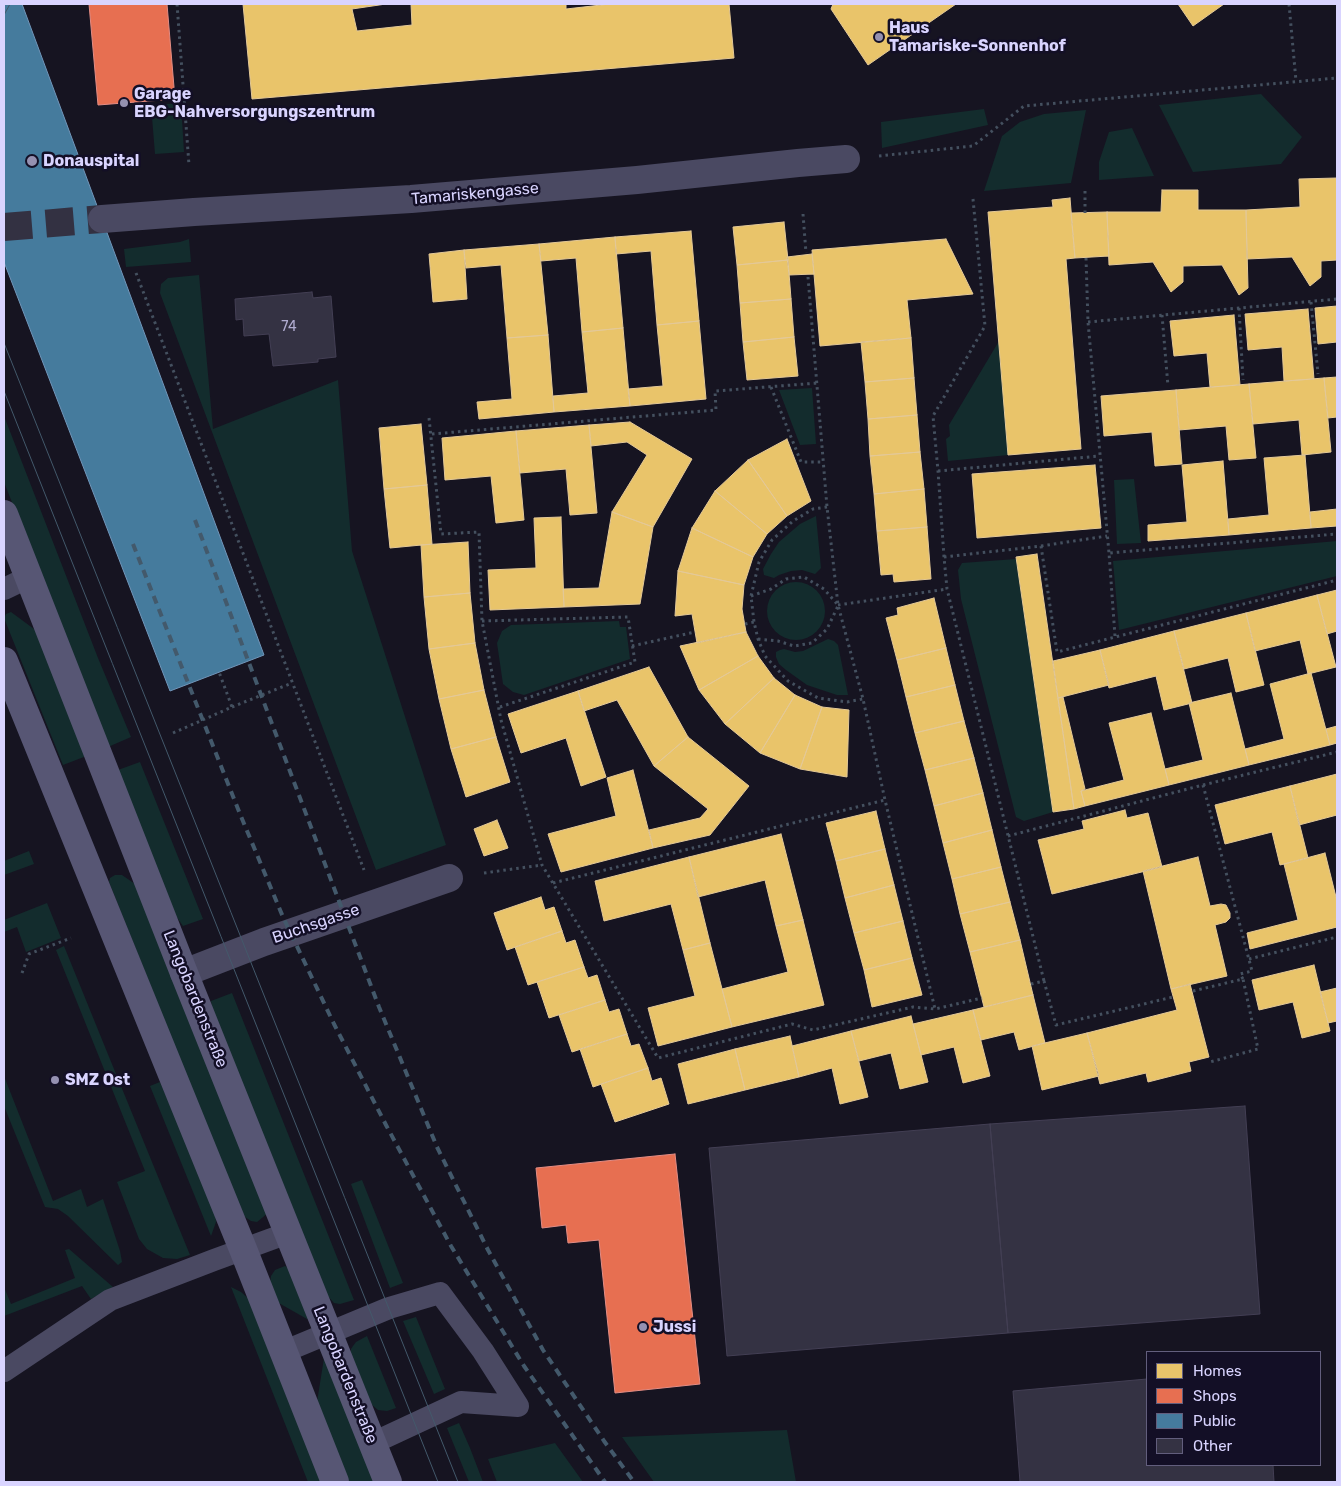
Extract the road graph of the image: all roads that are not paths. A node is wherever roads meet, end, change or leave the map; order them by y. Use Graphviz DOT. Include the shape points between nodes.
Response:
graph roads {
  1 [pos="846,159"];
  2 [pos="102,220"];
  3 [pos="4,514"];
  4 [pos="29,578"];
  5 [pos="4,590"];
  6 [pos="4,661"];
  7 [pos="449,878"];
  8 [pos="184,973"];
  9 [pos="288,1233"];
  10 [pos="243,1249"];
  11 [pos="329,1333"];
  12 [pos="283,1352"];
  13 [pos="4,1372"];
  14 [pos="373,1443"];
  15 [pos="335,1482"];
  16 [pos="388,1482"];
  1 -- 2 [label="street, Tamariskengasse" via="411,199"];
  3 -- 4 [label="street, Langobardenstraße"];
  4 -- 5 [label="lane"];
  4 -- 8 [label="street, Langobardenstraße"];
  6 -- 10 [label="street"];
  7 -- 8 [label="street, Buchsgasse" via="237,951"];
  8 -- 9 [label="street, Langobardenstraße"];
  9 -- 10 [label="lane"];
  9 -- 11 [label="street, Langobardenstraße"];
  10 -- 12 [label="street"];
  10 -- 13 [label="lane" via="110,1300"];
  11 -- 12 [label="lane"];
  11 -- 14 [label="street, Langobardenstraße"];
  11 -- 14 [label="lane" via="389,1308 440,1293 518,1406 461,1402"];
  12 -- 15 [label="street"];
  14 -- 16 [label="street, Langobardenstraße"];
}
